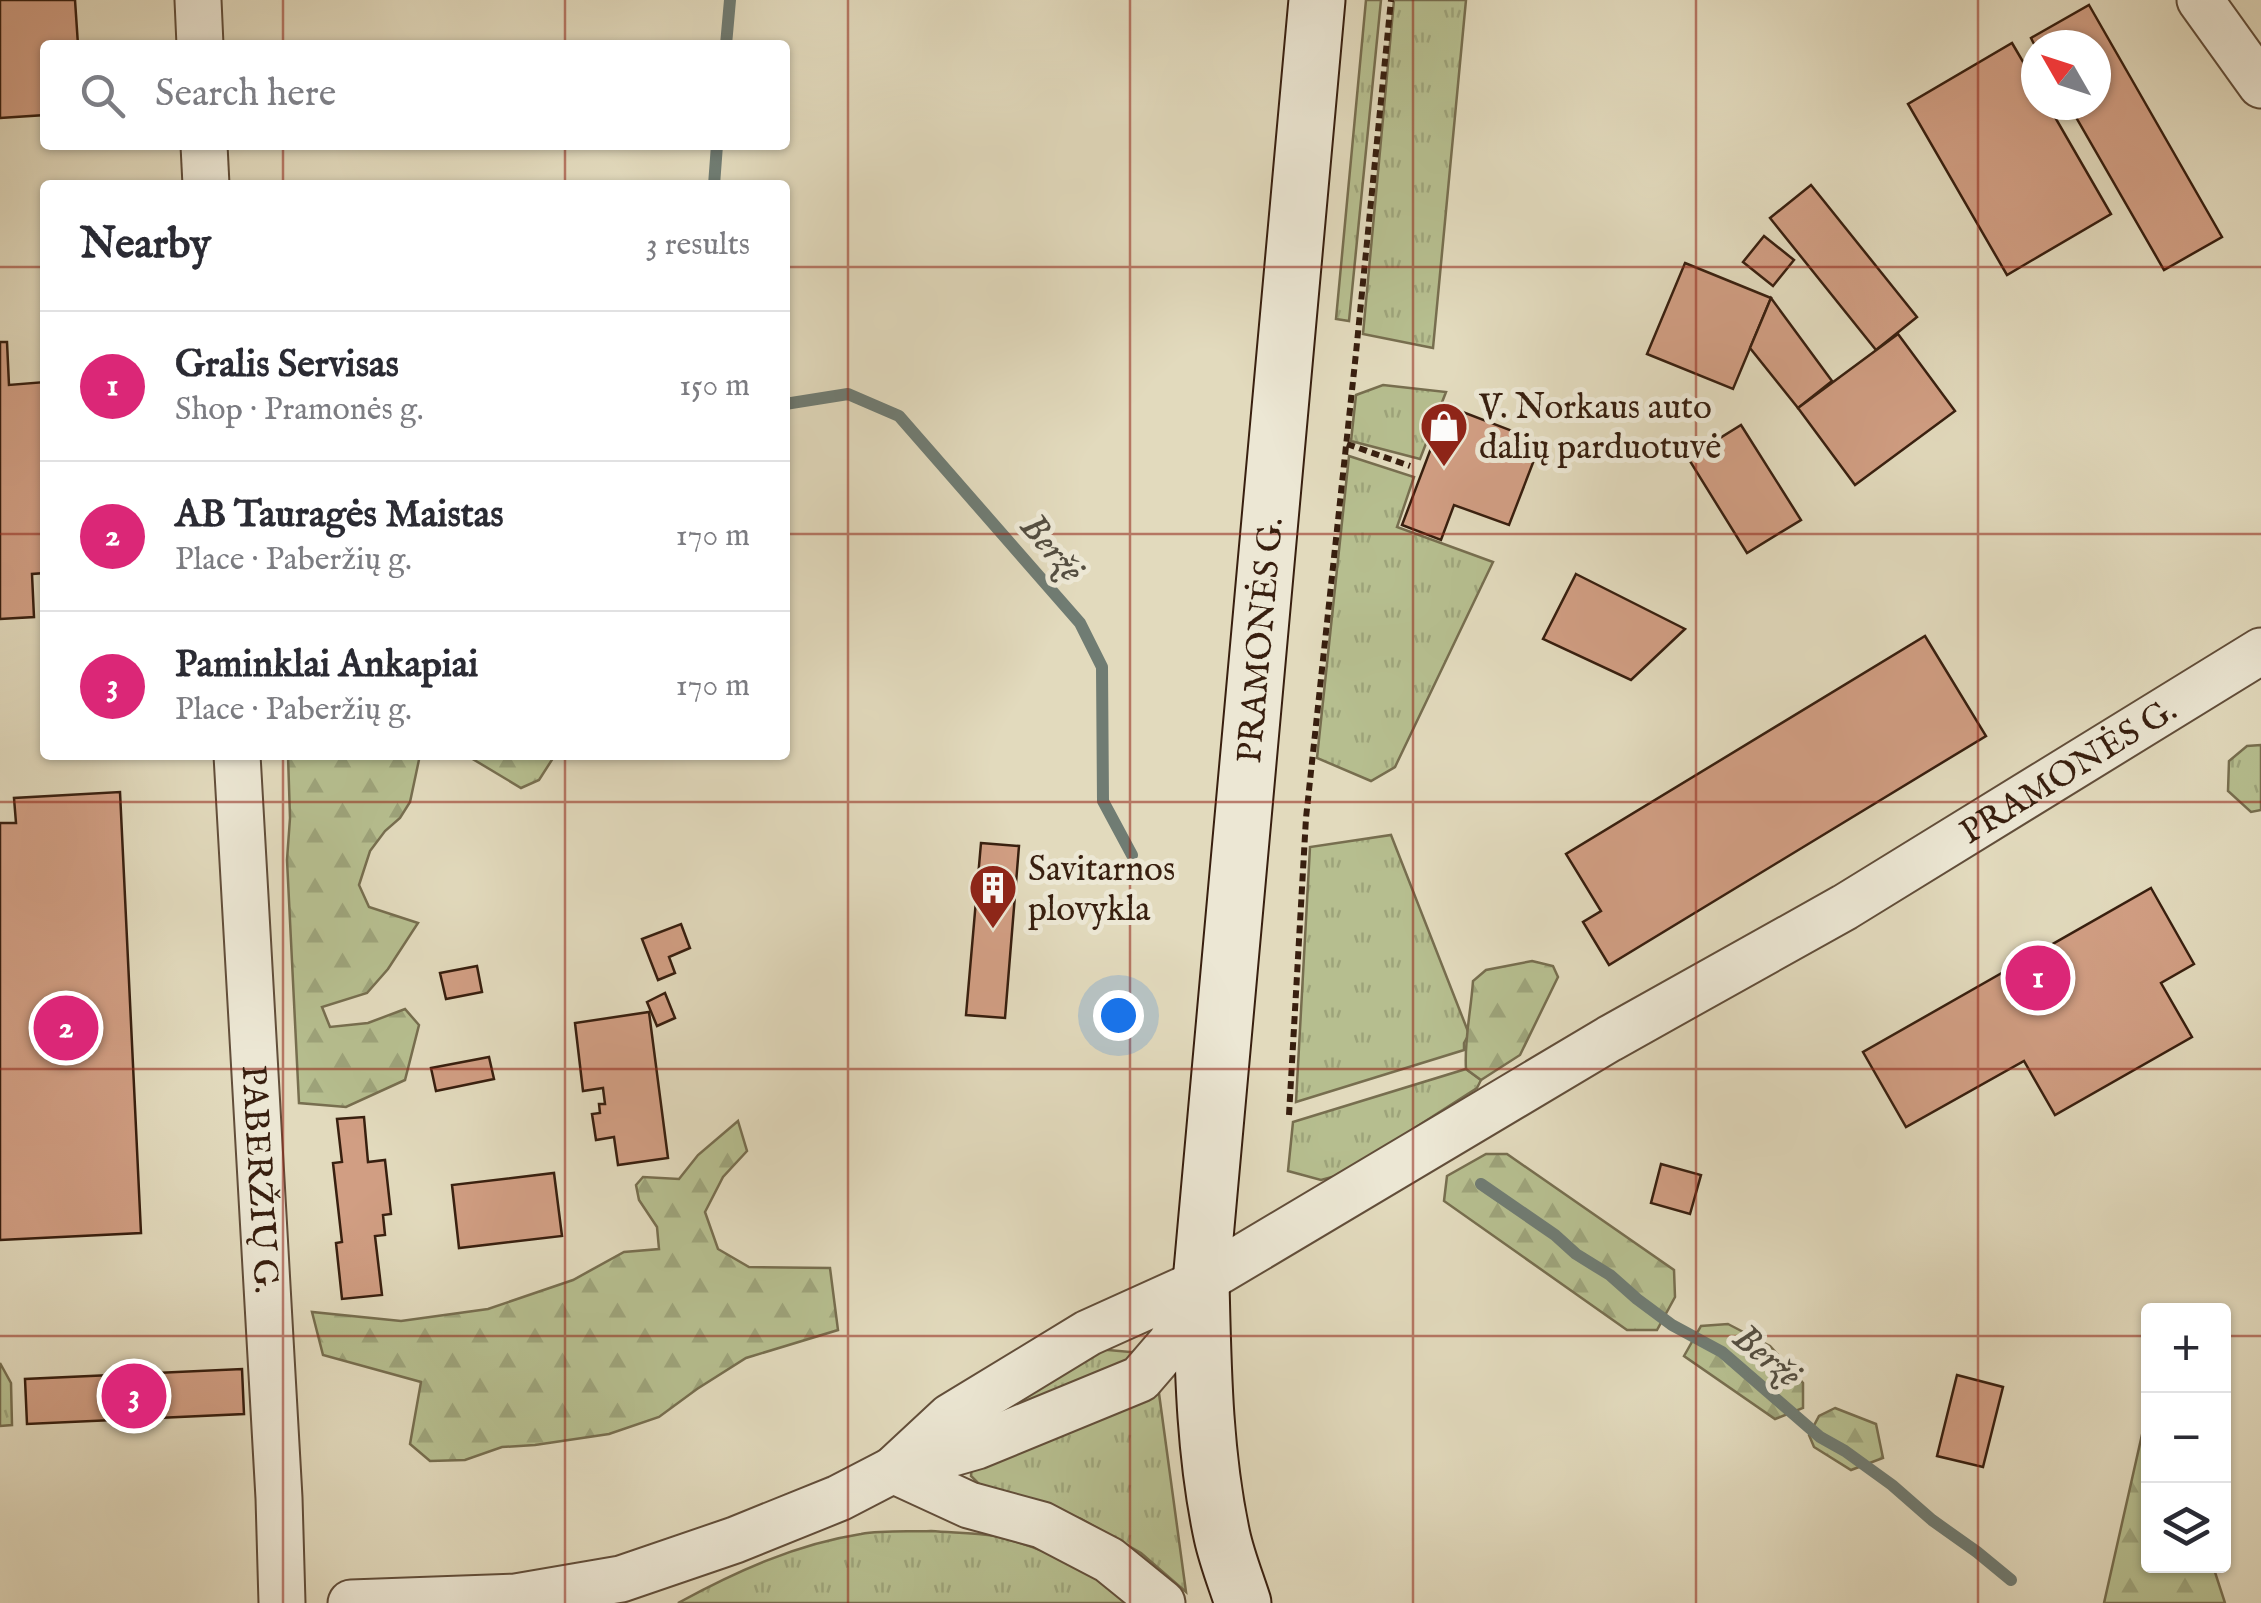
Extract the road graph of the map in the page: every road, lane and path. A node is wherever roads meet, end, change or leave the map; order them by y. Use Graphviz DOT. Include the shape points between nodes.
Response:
graph roads {
  1 [pos="198,0"];
  2 [pos="1317,0"];
  3 [pos="1391,0"];
  4 [pos="2200,0"];
  5 [pos="200,40"];
  6 [pos="2261,84"];
  7 [pos="204,150"];
  8 [pos="206,180"];
  9 [pos="1346,444"];
  10 [pos="1410,466"];
  11 [pos="2261,651"];
  12 [pos="237,760"];
  13 [pos="1289,1114"];
  14 [pos="1200,1282"];
  15 [pos="893,1470"];
  16 [pos="282,1603"];
  17 [pos="351,1603"];
  18 [pos="1162,1603"];
  19 [pos="1242,1603"];
  1 -- 5 [label="street"];
  2 -- 14 [label="main road, PRAMONĖS G."];
  3 -- 9 [label="path"];
  4 -- 6 [label="street"];
  7 -- 8 [label="street"];
  9 -- 10 [label="path"];
  9 -- 13 [label="path" via="1306,818"];
  11 -- 14 [label="street, PRAMONĖS G." via="1845,906"];
  12 -- 16 [label="street, PABERŽIŲ G."];
  14 -- 15 [label="street, PRAMONĖS G." via="1088,1332 950,1416"];
  14 -- 15 [label="street, PRAMONĖS G." via="1172,1343 1140,1379 978,1446"];
  14 -- 19 [label="main road, PRAMONĖS G." via="1210,1466"];
  15 -- 17 [label="street, PRAMONĖS G." via="736,1540 621,1579 516,1597"];
  15 -- 18 [label="street" via="969,1505 1042,1525 1109,1560"];
}
